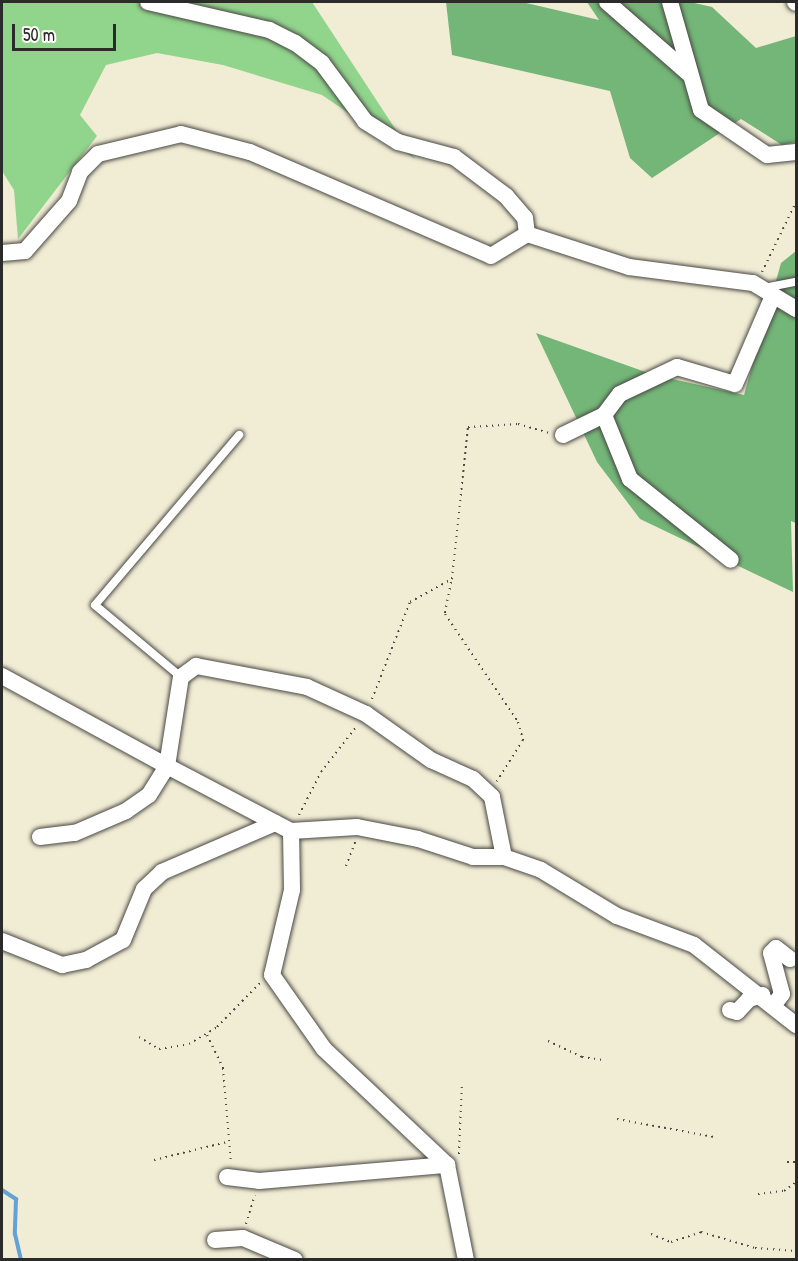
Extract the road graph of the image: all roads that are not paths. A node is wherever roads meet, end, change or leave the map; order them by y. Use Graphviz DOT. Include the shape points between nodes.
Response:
graph roads {
  1 [pos="148,2"];
  2 [pos="607,2"];
  3 [pos="670,2"];
  4 [pos="689,74"];
  5 [pos="796,152"];
  6 [pos="527,234"];
  7 [pos="2,253"];
  8 [pos="796,282"];
  9 [pos="762,290"];
  10 [pos="796,309"];
  11 [pos="604,415"];
  12 [pos="239,435"];
  13 [pos="563,435"];
  14 [pos="731,560"];
  15 [pos="2,676"];
  16 [pos="181,677"];
  17 [pos="167,766"];
  18 [pos="275,823"];
  19 [pos="291,831"];
  20 [pos="40,837"];
  21 [pos="504,857"];
  22 [pos="2,941"];
  23 [pos="790,959"];
  24 [pos="768,1001"];
  25 [pos="730,1010"];
  26 [pos="796,1025"];
  27 [pos="447,1164"];
  28 [pos="228,1177"];
  29 [pos="215,1240"];
  30 [pos="296,1260"];
  31 [pos="466,1260"];
  1 -- 6 [label="street" via="269,30 296,43 322,63 365,121 398,142 454,157 507,196 525,218"];
  2 -- 4 [label="street"];
  3 -- 4 [label="street"];
  4 -- 5 [label="street" via="701,110 714,123 767,155"];
  6 -- 7 [label="street" via="490,256 250,152 181,134 98,154 80,172 69,201 25,251"];
  6 -- 9 [label="street" via="629,267"];
  8 -- 9 [label="lane"];
  9 -- 10 [label="street"];
  9 -- 11 [label="street" via="735,384 677,367 620,394"];
  11 -- 13 [label="street"];
  11 -- 14 [label="street" via="630,479"];
  12 -- 16 [label="lane" via="95,605"];
  15 -- 17 [label="street"];
  16 -- 17 [label="street"];
  16 -- 21 [label="street" via="196,666 255,675 307,687 366,714 488,793"];
  17 -- 18 [label="street"];
  17 -- 20 [label="street" via="149,795 126,811 75,833"];
  18 -- 19 [label="street"];
  18 -- 22 [label="street" via="162,872 144,890 123,940 86,960 62,965"];
  19 -- 21 [label="street" via="357,827 418,839 473,857"];
  19 -- 27 [label="street" via="292,890 278,932 274,978 324,1049"];
  21 -- 24 [label="street" via="541,870 617,916 694,945"];
  23 -- 24 [label="street" via="776,948 771,953 782,994"];
  24 -- 25 [label="street"];
  24 -- 26 [label="street"];
  27 -- 28 [label="street" via="259,1181"];
  27 -- 31 [label="street"];
  29 -- 30 [label="street" via="243,1238"];
}
